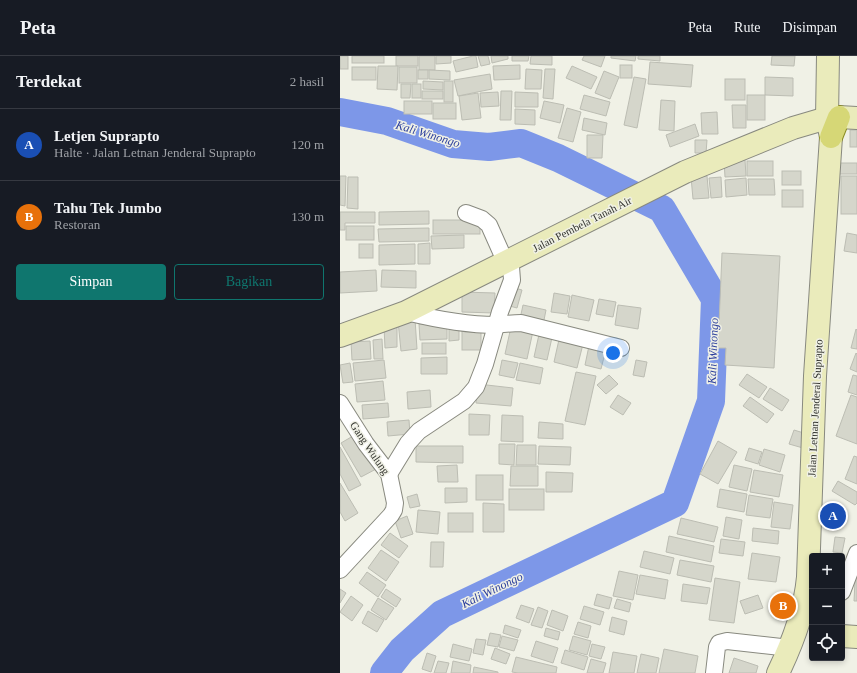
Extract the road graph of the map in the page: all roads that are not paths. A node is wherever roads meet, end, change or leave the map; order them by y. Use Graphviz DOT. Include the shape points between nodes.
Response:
graph roads {
  1 [pos="828,56"];
  2 [pos="839,56"];
  3 [pos="839,122"];
  4 [pos="466,213"];
  5 [pos="507,261"];
  6 [pos="406,312"];
  7 [pos="496,325"];
  8 [pos="340,336"];
  9 [pos="621,348"];
  10 [pos="340,403"];
  11 [pos="389,474"];
  12 [pos="857,553"];
  13 [pos="340,570"];
  14 [pos="843,589"];
  15 [pos="845,636"];
  16 [pos="857,637"];
  17 [pos="799,639"];
  18 [pos="714,673"];
  19 [pos="778,673"];
  1 -- 3 [label="main road"];
  2 -- 3 [label="main road"];
  3 -- 5 [label="main road, Jalan Pembela Tanah Air" via="768,137 680,174"];
  3 -- 17 [label="main road, Jalan Letnan Jenderal Suprapto" via="815,376 808,577"];
  4 -- 5 [label="street" via="482,219 489,225"];
  5 -- 6 [label="main road, Jalan Pembela Tanah Air"];
  5 -- 7 [label="street" via="512,272 512,280"];
  6 -- 7 [label="street" via="453,322"];
  6 -- 8 [label="main road, Jalan Pembela Tanah Air"];
  7 -- 9 [label="street" via="521,323"];
  7 -- 11 [label="street" via="476,387 464,402 419,432 408,443"];
  10 -- 11 [label="street, Gang Wulung"];
  11 -- 13 [label="street, Gang Wulung" via="394,510"];
  12 -- 14 [label="street"];
  15 -- 16 [label="main road"];
  17 -- 18 [label="street" via="719,642"];
  17 -- 19 [label="main road, Jalan Letnan Jenderal Suprapto"];
}
